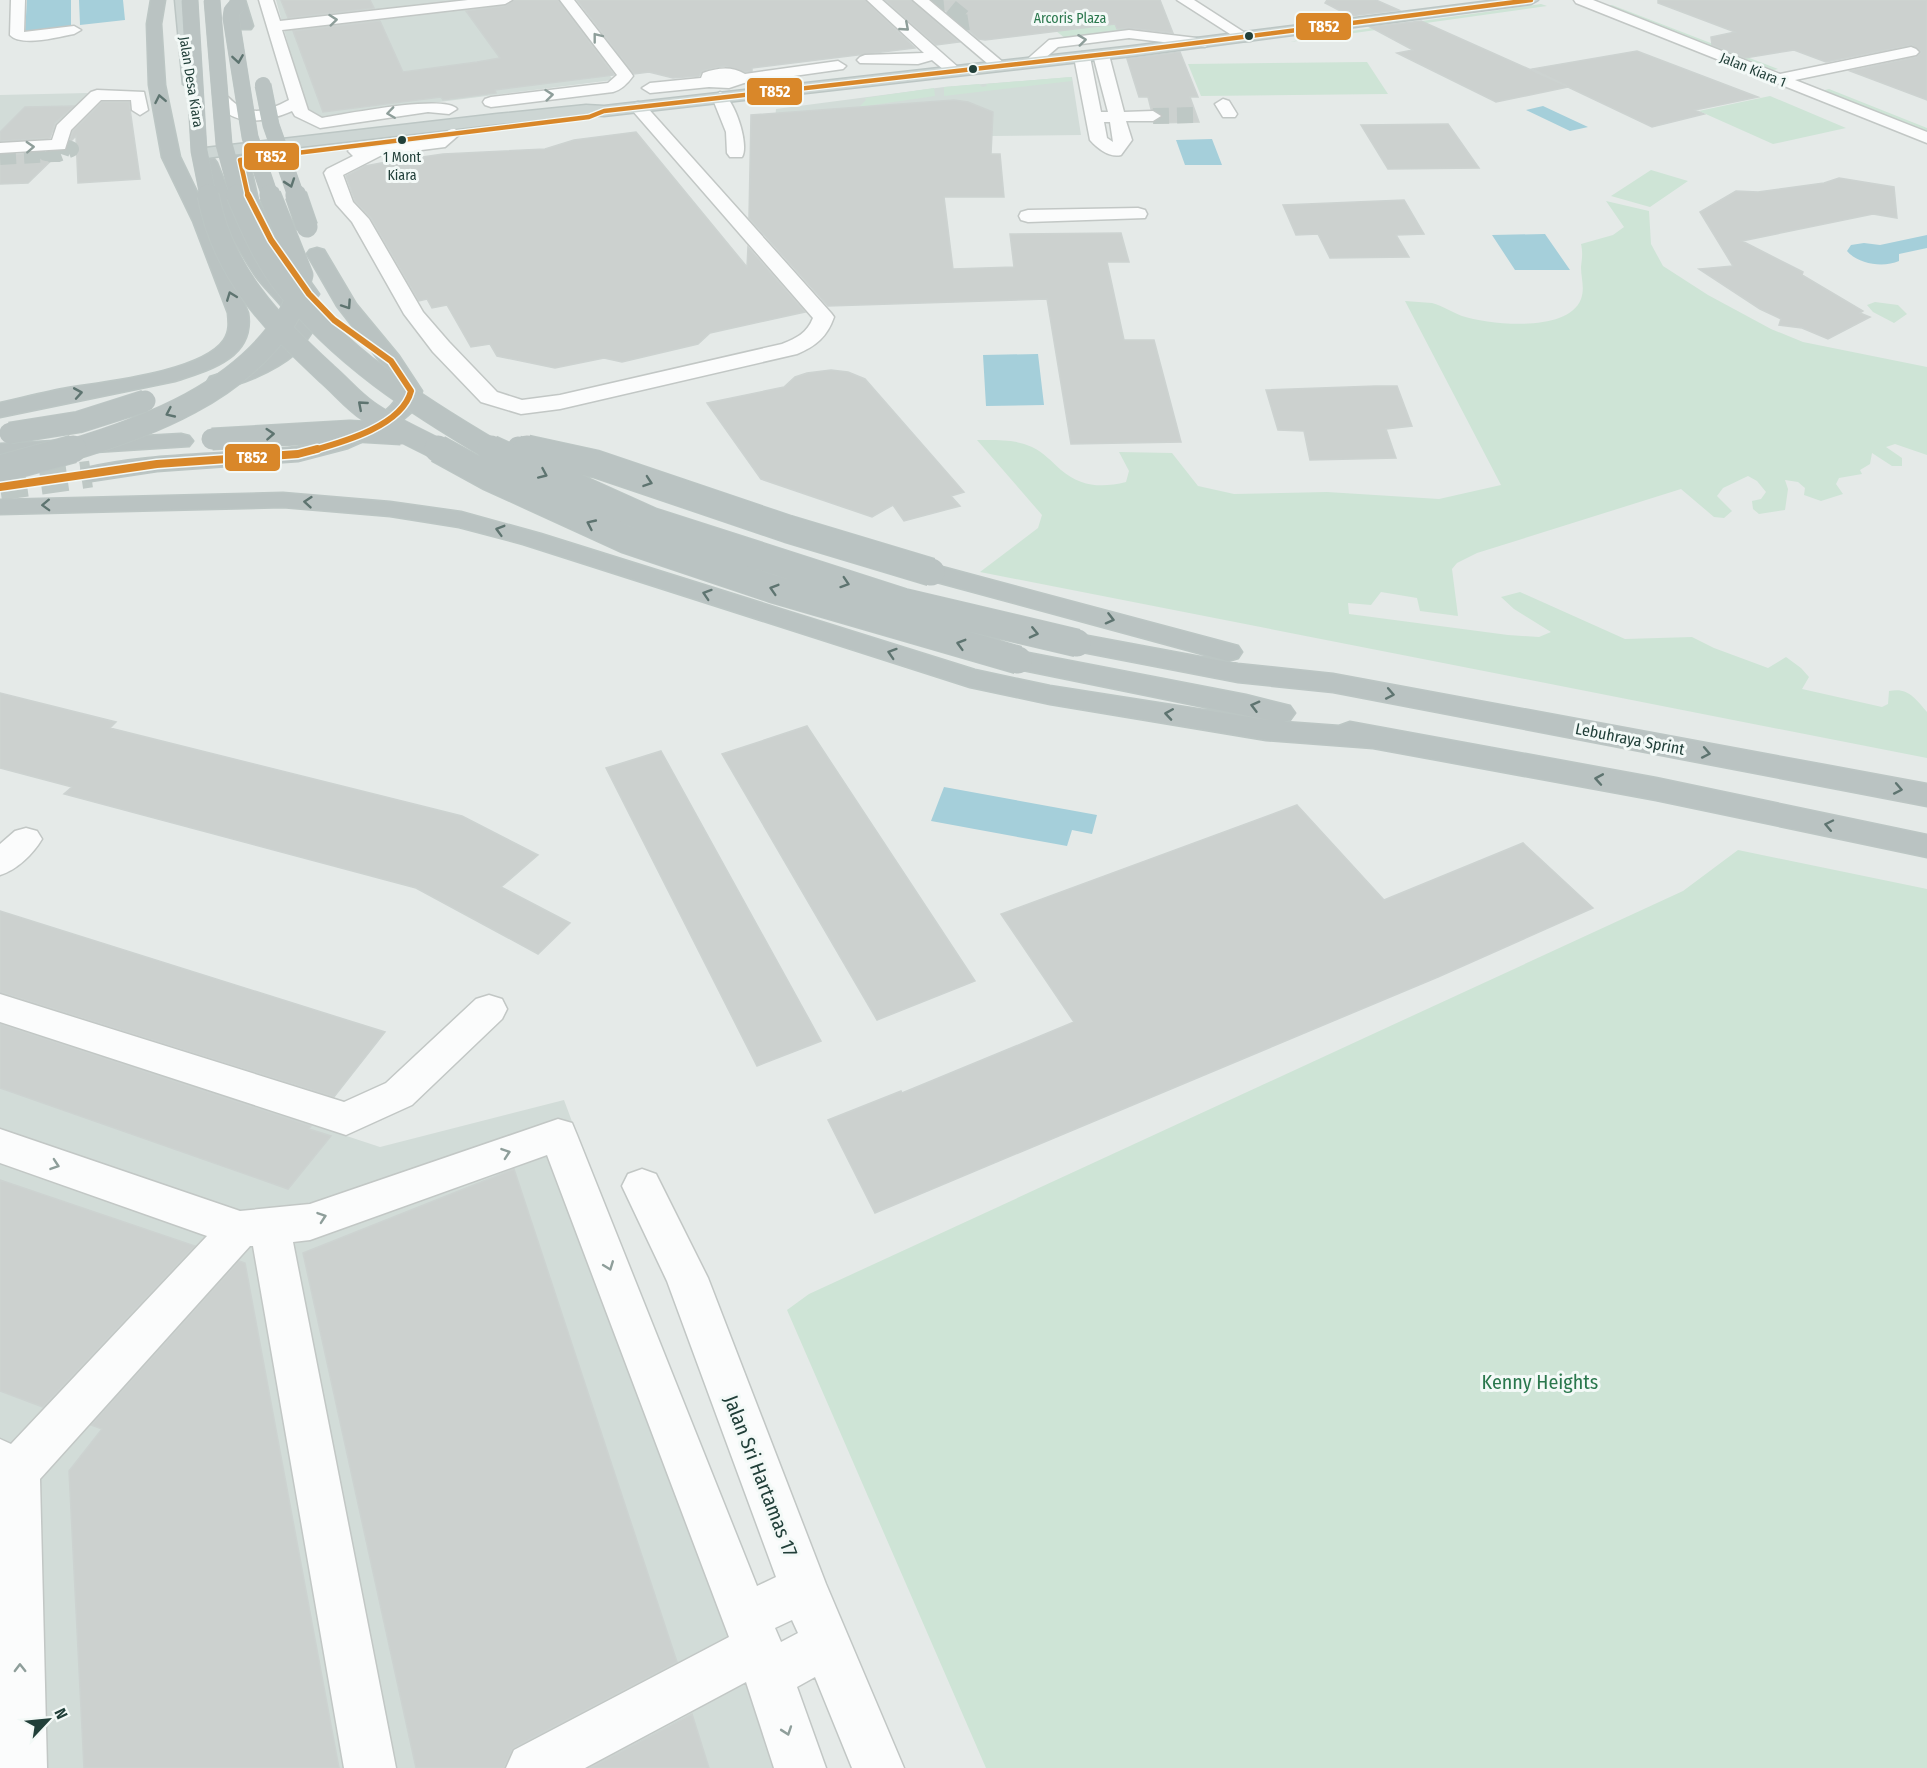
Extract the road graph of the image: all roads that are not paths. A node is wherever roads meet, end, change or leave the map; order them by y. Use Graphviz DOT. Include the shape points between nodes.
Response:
graph roads {
  1 [pos="18,0"];
  2 [pos="158,0"];
  3 [pos="165,0"];
  4 [pos="182,0"];
  5 [pos="190,0"];
  6 [pos="205,0"];
  7 [pos="212,0"];
  8 [pos="266,0"];
  9 [pos="505,0"];
  10 [pos="567,0"];
  11 [pos="874,0"];
  12 [pos="920,0"];
  13 [pos="1184,0"];
  14 [pos="1193,0"];
  15 [pos="1531,0"];
  16 [pos="1581,0"];
  17 [pos="1605,0"];
  18 [pos="238,2"];
  19 [pos="275,26"];
  20 [pos="1226,26"];
  21 [pos="610,29"];
  22 [pos="74,30"];
  23 [pos="250,37"];
  24 [pos="1246,38"];
  25 [pos="1895,42"];
  26 [pos="1205,43"];
  27 [pos="1919,49"];
  28 [pos="936,54"];
  29 [pos="1103,59"];
  30 [pos="1083,62"];
  31 [pos="1031,63"];
  32 [pos="999,66"];
  33 [pos="260,70"];
  34 [pos="954,71"];
  35 [pos="1794,80"];
  36 [pos="1811,81"];
  37 [pos="663,83"];
  38 [pos="720,97"];
  39 [pos="222,100"];
  40 [pos="298,102"];
  41 [pos="666,104"];
  42 [pos="638,107"];
  43 [pos="140,110"];
  44 [pos="470,111"];
  45 [pos="604,111"];
  46 [pos="1152,111"];
  47 [pos="1092,112"];
  48 [pos="1116,112"];
  49 [pos="1927,126"];
  50 [pos="1927,138"];
  51 [pos="348,146"];
  52 [pos="0,148"];
  53 [pos="377,151"];
  54 [pos="735,153"];
  55 [pos="223,154"];
  56 [pos="1138,214"];
  57 [pos="1028,216"];
  58 [pos="391,361"];
  59 [pos="0,411"];
  60 [pos="3,439"];
  61 [pos="0,469"];
  62 [pos="91,474"];
  63 [pos="0,507"];
  64 [pos="1333,683"];
  65 [pos="1373,738"];
  66 [pos="1927,795"];
  67 [pos="26,839"];
  68 [pos="1927,846"];
  69 [pos="0,863"];
  70 [pos="0,1008"];
  71 [pos="489,1009"];
  72 [pos="0,1146"];
  73 [pos="642,1185"];
  74 [pos="255,1228"];
  75 [pos="9,1466"];
  76 [pos="804,1589"];
  77 [pos="827,1644"];
  78 [pos="757,1647"];
  79 [pos="21,1768"];
  80 [pos="370,1768"];
  81 [pos="532,1768"];
  82 [pos="800,1768"];
  83 [pos="878,1768"];
  1 -- 22 [label="street" via="16,35"];
  59 -- 2 [label="highway, one-way" via="174,375 222,354 241,328 202,221 171,157 157,85 154,24"];
  3 -- 60 [label="highway, bridge" via="178,52 193,165 204,199 249,281 255,310 249,334 230,354 179,388 119,412"];
  4 -- 55 [label="main road, Jalan Desa Kiara" via="192,88"];
  65 -- 5 [label="highway, one-way, bridge" via="1246,704 1018,660 772,589 627,540 489,477 368,411 297,346 266,313 233,268 213,221 199,151"];
  6 -- 39 [label="main road, Jalan Desa Kiara"];
  7 -- 55 [label="highway, bridge"];
  8 -- 19 [label="street"];
  19 -- 9 [label="street, one-way"];
  44 -- 10 [label="street, one-way" via="614,87 625,76"];
  11 -- 28 [label="street, one-way"];
  12 -- 32 [label="street"];
  13 -- 20 [label="street"];
  14 -- 20 [label="street" via="1231,24"];
  15 -- 24 [label="main road"];
  16 -- 35 [label="street, Jalan Kiara 1" via="1777,79"];
  17 -- 35 [label="street, Jalan Kiara 1"];
  18 -- 23 [label="highway"];
  18 -- 61 [label="highway, one-way, bridge" via="231,18 250,137 302,275 290,317 246,367 179,409 137,429 68,453"];
  19 -- 40 [label="street"];
  20 -- 24 [label="street"];
  21 -- 37 [label="street"];
  24 -- 26 [label="main road"];
  25 -- 27 [label="street"];
  26 -- 29 [label="main road" via="1133,51"];
  31 -- 26 [label="street, one-way" via="1054,43 1121,35"];
  27 -- 35 [label="street"];
  27 -- 36 [label="street"];
  28 -- 34 [label="street"];
  28 -- 37 [label="street" via="918,59 843,58 836,60 838,66 740,79 735,74 721,73 709,76 709,82"];
  29 -- 30 [label="main road"];
  29 -- 48 [label="street"];
  30 -- 31 [label="main road"];
  30 -- 47 [label="street"];
  31 -- 32 [label="main road"];
  32 -- 34 [label="main road"];
  33 -- 58 [label="highway, one-way, bridge" via="271,126 317,254 347,306"];
  34 -- 38 [label="main road"];
  35 -- 36 [label="street"];
  35 -- 50 [label="street, Jalan Kiara 1"];
  36 -- 49 [label="street, Jalan Kiara 1"];
  37 -- 41 [label="street"];
  37 -- 41 [label="street" via="672,90"];
  38 -- 41 [label="main road"];
  38 -- 54 [label="street" via="735,129"];
  39 -- 40 [label="street" via="235,112 245,114 285,110"];
  39 -- 55 [label="main road, Jalan Desa Kiara"];
  44 -- 40 [label="street, one-way" via="428,107 320,123 301,113"];
  41 -- 42 [label="main road"];
  42 -- 45 [label="main road"];
  42 -- 53 [label="street" via="824,317 812,339 789,349 560,402 521,407 489,397 414,314 360,219 345,204 333,173"];
  52 -- 43 [label="street, one-way" via="59,145 63,129 97,95 138,95"];
  44 -- 45 [label="main road"];
  44 -- 45 [label="main road" via="589,117"];
  44 -- 51 [label="main road"];
  44 -- 53 [label="street" via="440,143"];
  44 -- 55 [label="main road"];
  46 -- 48 [label="street"];
  47 -- 48 [label="street"];
  47 -- 48 [label="street" via="1099,140 1115,151 1123,140"];
  51 -- 53 [label="street" via="360,153"];
  51 -- 55 [label="main road"];
  55 -- 58 [label="highway" via="271,240 309,294 334,320"];
  55 -- 59 [label="highway" via="226,205 274,287 302,314 305,326 299,338 278,358 203,387 143,400 58,411"];
  55 -- 64 [label="highway, one-way, bridge" via="254,235 283,283 332,339 421,408 503,456 651,521 903,602 1077,643 1238,673"];
  56 -- 57 [label="street"];
  58 -- 62 [label="highway" via="411,391 408,403 385,423 340,443 298,454 157,464"];
  60 -- 64 [label="highway, one-way, bridge" via="212,439 350,431 435,435 514,446 596,464 931,572 1153,630"];
  65 -- 63 [label="highway, one-way" via="1266,730 970,678 461,519 283,500"];
  64 -- 66 [label="highway, Lebuhraya Sprint, one-way"];
  68 -- 65 [label="highway, one-way" via="1656,789"];
  67 -- 69 [label="street"];
  70 -- 71 [label="street" via="346,1119 399,1094"];
  72 -- 74 [label="street, one-way"];
  73 -- 76 [label="street, Jalan Sri Hartamas 17" via="687,1278"];
  74 -- 75 [label="street"];
  74 -- 78 [label="street, one-way" via="310,1222 558,1135"];
  74 -- 80 [label="street"];
  79 -- 75 [label="street, one-way"];
  76 -- 77 [label="street, Jalan Sri Hartamas 17"];
  76 -- 78 [label="street"];
  77 -- 78 [label="street"];
  77 -- 83 [label="street, Jalan Sri Hartamas 17"];
  78 -- 81 [label="street"];
  78 -- 82 [label="street, one-way"];
}
